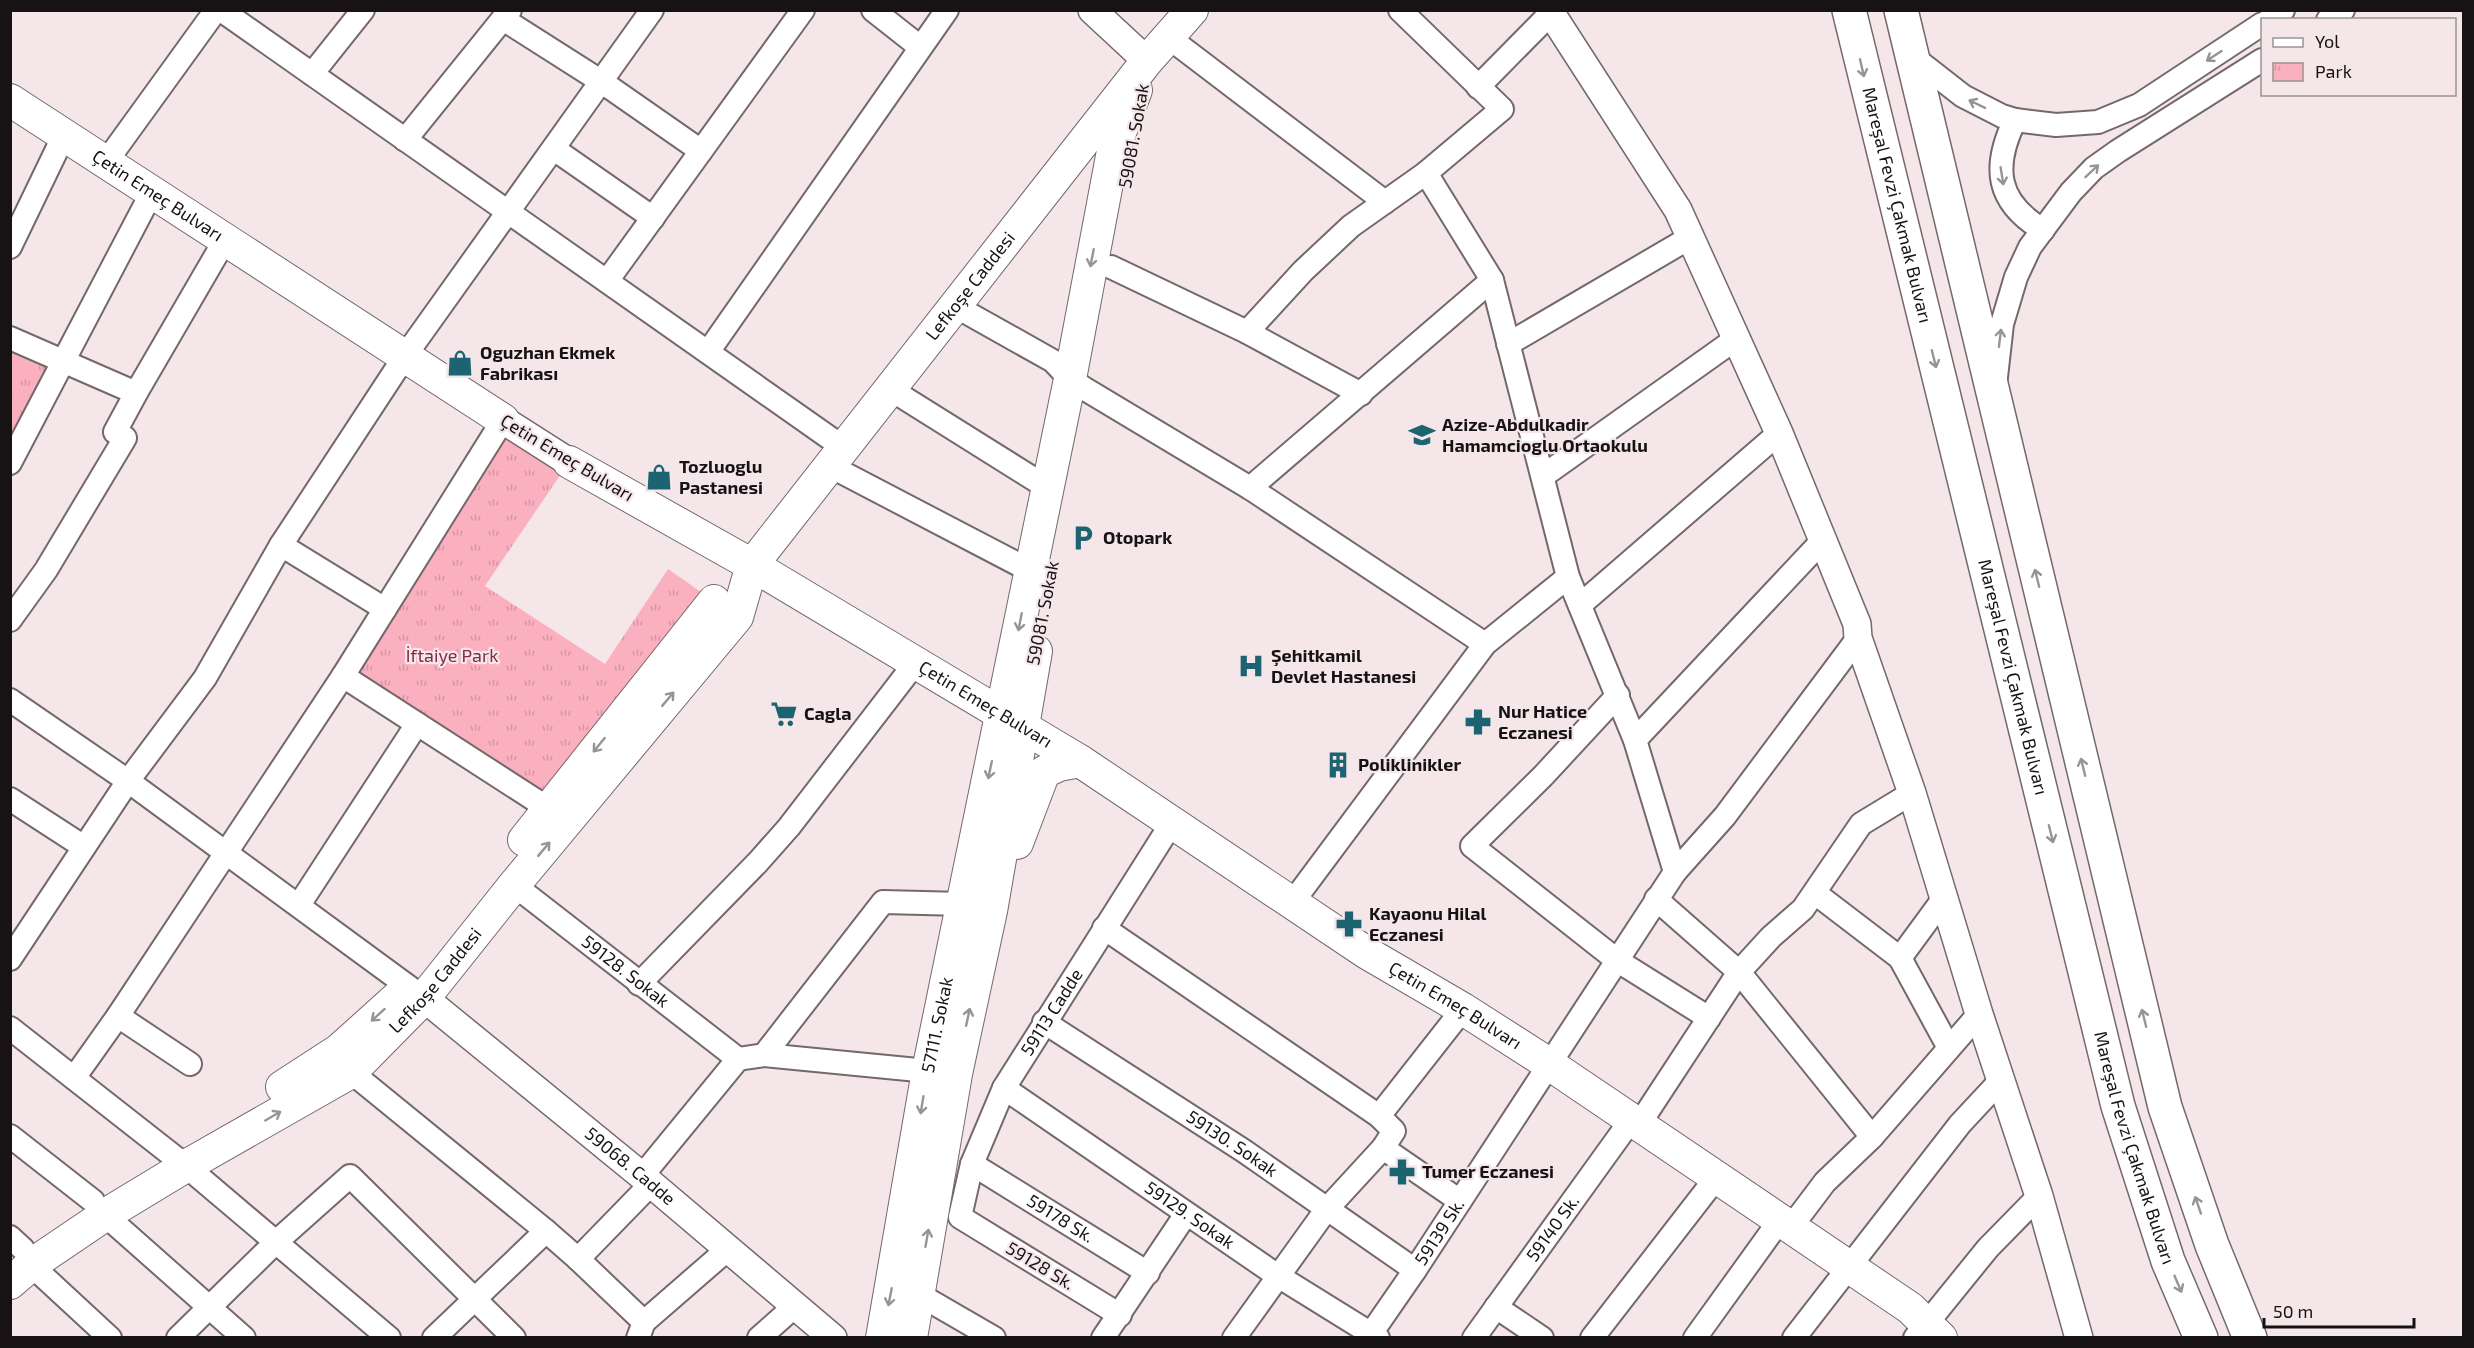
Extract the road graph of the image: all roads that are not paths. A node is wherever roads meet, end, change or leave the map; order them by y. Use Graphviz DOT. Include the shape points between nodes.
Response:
graph roads {
  1 [pos="216,10"];
  2 [pos="221,10"];
  3 [pos="363,10"];
  4 [pos="652,10"];
  5 [pos="803,10"];
  6 [pos="873,10"];
  7 [pos="947,10"];
  8 [pos="1092,10"];
  9 [pos="1192,10"];
  10 [pos="1400,10"];
  11 [pos="1849,10"];
  12 [pos="1901,10"];
  13 [pos="1550,12"];
  14 [pos="506,15"];
  15 [pos="2261,25"];
  16 [pos="1168,37"];
  17 [pos="920,47"];
  18 [pos="1912,57"];
  19 [pos="1147,61"];
  20 [pos="2261,61"];
  21 [pos="312,74"];
  22 [pos="602,82"];
  23 [pos="1478,87"];
  24 [pos="10,100"];
  25 [pos="2015,120"];
  26 [pos="65,133"];
  27 [pos="405,140"];
  28 [pos="554,149"];
  29 [pos="701,151"];
  30 [pos="106,162"];
  31 [pos="1426,173"];
  32 [pos="152,192"];
  33 [pos="1385,202"];
  34 [pos="509,213"];
  35 [pos="653,218"];
  36 [pos="2043,230"];
  37 [pos="1691,237"];
  38 [pos="225,240"];
  39 [pos="10,247"];
  40 [pos="1111,267"];
  41 [pos="1492,280"];
  42 [pos="607,281"];
  43 [pos="955,306"];
  44 [pos="1247,332"];
  45 [pos="10,338"];
  46 [pos="1737,338"];
  47 [pos="1508,344"];
  48 [pos="708,352"];
  49 [pos="405,356"];
  50 [pos="64,363"];
  51 [pos="1078,384"];
  52 [pos="890,389"];
  53 [pos="136,393"];
  54 [pos="1361,394"];
  55 [pos="1993,396"];
  56 [pos="503,420"];
  57 [pos="1779,433"];
  58 [pos="837,457"];
  59 [pos="569,462"];
  60 [pos="10,463"];
  61 [pos="1543,476"];
  62 [pos="1048,488"];
  63 [pos="1250,488"];
  64 [pos="1823,540"];
  65 [pos="281,545"];
  66 [pos="752,565"];
  67 [pos="1030,572"];
  68 [pos="1568,577"];
  69 [pos="714,601"];
  70 [pos="1580,605"];
  71 [pos="385,609"];
  72 [pos="10,620"];
  73 [pos="1858,638"];
  74 [pos="1485,644"];
  75 [pos="916,662"];
  76 [pos="343,676"];
  77 [pos="1618,695"];
  78 [pos="14,709"];
  79 [pos="1012,719"];
  80 [pos="417,724"];
  81 [pos="1635,740"];
  82 [pos="1080,760"];
  83 [pos="128,781"];
  84 [pos="1912,793"];
  85 [pos="10,799"];
  86 [pos="549,809"];
  87 [pos="1173,821"];
  88 [pos="84,848"];
  89 [pos="225,852"];
  90 [pos="1675,872"];
  91 [pos="514,885"];
  92 [pos="1815,893"];
  93 [pos="1944,898"];
  94 [pos="1656,899"];
  95 [pos="1292,903"];
  96 [pos="299,905"];
  97 [pos="977,907"];
  98 [pos="1104,928"];
  99 [pos="1900,958"];
  100 [pos="10,959"];
  101 [pos="1618,961"];
  102 [pos="1740,972"];
  103 [pos="639,984"];
  104 [pos="417,993"];
  105 [pos="1463,1010"];
  106 [pos="1979,1014"];
  107 [pos="118,1016"];
  108 [pos="1709,1018"];
  109 [pos="1044,1022"];
  110 [pos="10,1028"];
  111 [pos="1949,1048"];
  112 [pos="764,1054"];
  113 [pos="738,1059"];
  114 [pos="189,1064"];
  115 [pos="1549,1064"];
  116 [pos="928,1071"];
  117 [pos="351,1072"];
  118 [pos="74,1078"];
  119 [pos="2001,1080"];
  120 [pos="1004,1088"];
  121 [pos="1379,1116"];
  122 [pos="1635,1123"];
  123 [pos="10,1136"];
  124 [pos="1872,1137"];
  125 [pos="1383,1148"];
  126 [pos="178,1160"];
  127 [pos="972,1164"];
  128 [pos="1716,1178"];
  129 [pos="646,1180"];
  130 [pos="2039,1196"];
  131 [pos="1460,1201"];
  132 [pos="99,1208"];
  133 [pos="1326,1210"];
  134 [pos="1186,1214"];
  135 [pos="960,1216"];
  136 [pos="1785,1224"];
  137 [pos="546,1231"];
  138 [pos="276,1242"];
  139 [pos="728,1249"];
  140 [pos="17,1258"];
  141 [pos="578,1259"];
  142 [pos="1849,1268"];
  143 [pos="1415,1270"];
  144 [pos="1148,1273"];
  145 [pos="1278,1276"];
  146 [pos="918,1294"];
  147 [pos="474,1300"];
  148 [pos="209,1307"];
  149 [pos="1496,1307"];
  150 [pos="1120,1315"];
  151 [pos="812,1326"];
  152 [pos="641,1330"];
  153 [pos="1927,1333"];
  154 [pos="1372,1336"];
  155 [pos="110,1338"];
  156 [pos="178,1338"];
  157 [pos="244,1338"];
  158 [pos="389,1338"];
  159 [pos="434,1338"];
  160 [pos="514,1338"];
  161 [pos="759,1338"];
  162 [pos="882,1338"];
  163 [pos="911,1338"];
  164 [pos="994,1338"];
  165 [pos="1103,1338"];
  166 [pos="1234,1338"];
  167 [pos="1474,1338"];
  168 [pos="1542,1338"];
  169 [pos="1592,1338"];
  170 [pos="1695,1338"];
  171 [pos="1794,1338"];
  172 [pos="2079,1338"];
  173 [pos="2201,1338"];
  174 [pos="2250,1338"];
  1 -- 30 [label="street"];
  2 -- 21 [label="street"];
  3 -- 21 [label="street"];
  4 -- 22 [label="street"];
  5 -- 29 [label="street"];
  6 -- 17 [label="street"];
  7 -- 17 [label="street"];
  8 -- 19 [label="street"];
  9 -- 16 [label="main road, Lefkoşe Caddesi"];
  10 -- 23 [label="street"];
  11 -- 173 [label="main road, Mareşal Fevzi Çakmak Bulvarı, one-way" via="2118,1106 2168,1261"];
  12 -- 18 [label="main road"];
  13 -- 23 [label="street"];
  13 -- 37 [label="street" via="1678,210"];
  14 -- 22 [label="street"];
  14 -- 27 [label="street"];
  15 -- 25 [label="street, one-way" via="2139,105 2098,122 2056,125"];
  16 -- 19 [label="main road, Lefkoşe Caddesi"];
  16 -- 33 [label="street"];
  17 -- 48 [label="street"];
  25 -- 18 [label="street, one-way" via="1963,96"];
  18 -- 55 [label="main road"];
  19 -- 40 [label="main road, 59081. Sokak"];
  19 -- 43 [label="main road, Lefkoşe Caddesi"];
  19 -- 51 [label="main road, 59081. Sokak, one-way" via="1113,151"];
  36 -- 20 [label="street, one-way" via="2094,168"];
  21 -- 27 [label="street"];
  22 -- 28 [label="street"];
  22 -- 29 [label="street"];
  23 -- 31 [label="street" via="1502,109"];
  24 -- 26 [label="main road, Çetin Emeç Bulvarı"];
  25 -- 36 [label="street, one-way" via="2003,143 2003,184 2018,212"];
  26 -- 30 [label="main road, Çetin Emeç Bulvarı"];
  26 -- 39 [label="street"];
  27 -- 34 [label="street"];
  28 -- 34 [label="street"];
  28 -- 35 [label="street"];
  29 -- 35 [label="street"];
  30 -- 32 [label="main road, Çetin Emeç Bulvarı"];
  31 -- 33 [label="street"];
  31 -- 41 [label="street"];
  32 -- 38 [label="main road, Çetin Emeç Bulvarı"];
  32 -- 50 [label="street"];
  33 -- 44 [label="street" via="1351,226 1303,271"];
  34 -- 42 [label="street"];
  34 -- 49 [label="street"];
  35 -- 42 [label="street"];
  55 -- 36 [label="street, one-way" via="2002,324 2016,277 2030,246"];
  37 -- 46 [label="street"];
  37 -- 47 [label="street"];
  38 -- 49 [label="main road, Çetin Emeç Bulvarı"];
  38 -- 53 [label="street"];
  40 -- 44 [label="street"];
  40 -- 51 [label="main road, 59081. Sokak"];
  41 -- 47 [label="street"];
  41 -- 54 [label="street"];
  42 -- 48 [label="street"];
  43 -- 51 [label="street" via="1053,361"];
  43 -- 52 [label="main road, Lefkoşe Caddesi"];
  44 -- 54 [label="street"];
  45 -- 50 [label="street"];
  46 -- 57 [label="street"];
  46 -- 61 [label="street"];
  47 -- 61 [label="street"];
  48 -- 58 [label="street"];
  49 -- 56 [label="main road, Çetin Emeç Bulvarı"];
  49 -- 65 [label="street"];
  50 -- 53 [label="street"];
  50 -- 60 [label="street"];
  51 -- 62 [label="main road, 59081. Sokak"];
  51 -- 63 [label="street"];
  51 -- 79 [label="main road, 59081. Sokak"];
  52 -- 58 [label="main road, Lefkoşe Caddesi"];
  52 -- 62 [label="street"];
  53 -- 72 [label="street" via="115,432 125,438 46,570"];
  54 -- 63 [label="street"];
  174 -- 55 [label="main road, one-way" via="2212,1245 2165,1107"];
  56 -- 59 [label="street, Çetin Emeç Bulvarı"];
  56 -- 71 [label="street"];
  57 -- 64 [label="street"];
  57 -- 70 [label="street"];
  58 -- 66 [label="main road, Lefkoşe Caddesi"];
  58 -- 67 [label="street"];
  59 -- 66 [label="main road, Çetin Emeç Bulvarı"];
  61 -- 68 [label="street"];
  62 -- 67 [label="main road, 59081. Sokak"];
  63 -- 74 [label="street"];
  64 -- 73 [label="street" via="1857,624"];
  64 -- 81 [label="street"];
  65 -- 71 [label="street"];
  65 -- 83 [label="street" via="205,678"];
  66 -- 69 [label="street, Lefkoşe Caddesi"];
  66 -- 75 [label="main road, Çetin Emeç Bulvarı"];
  91 -- 66 [label="main road, Lefkoşe Caddesi, one-way" via="737,617"];
  67 -- 79 [label="main road, 59081. Sokak, one-way"];
  68 -- 70 [label="street"];
  68 -- 74 [label="street"];
  69 -- 86 [label="main road, Lefkoşe Caddesi, one-way"];
  70 -- 77 [label="street"];
  71 -- 76 [label="street"];
  73 -- 84 [label="street"];
  73 -- 90 [label="street, 59139 Sk." via="1725,816"];
  74 -- 95 [label="street"];
  75 -- 79 [label="main road, Çetin Emeç Bulvarı"];
  75 -- 103 [label="street" via="789,827"];
  76 -- 80 [label="street"];
  76 -- 89 [label="street"];
  77 -- 81 [label="street"];
  77 -- 101 [label="street" via="1472,846"];
  78 -- 83 [label="street"];
  79 -- 82 [label="main road, Çetin Emeç Bulvarı"];
  79 -- 97 [label="main road"];
  80 -- 86 [label="street"];
  80 -- 96 [label="street"];
  81 -- 90 [label="street"];
  82 -- 87 [label="main road, Çetin Emeç Bulvarı"];
  82 -- 97 [label="main road" via="1044,772"];
  83 -- 88 [label="street"];
  83 -- 89 [label="street"];
  84 -- 92 [label="street, 59140 Sk." via="1861,824"];
  84 -- 93 [label="street"];
  85 -- 88 [label="street"];
  86 -- 104 [label="main road, Lefkoşe Caddesi"];
  87 -- 95 [label="main road, Çetin Emeç Bulvarı"];
  87 -- 98 [label="street, 59113 Cadde"];
  88 -- 100 [label="street"];
  89 -- 96 [label="street"];
  89 -- 107 [label="street"];
  90 -- 94 [label="street, 59139 Sk."];
  91 -- 103 [label="street, 59128. Sokak"];
  91 -- 104 [label="main road, Lefkoşe Caddesi"];
  92 -- 99 [label="street"];
  92 -- 102 [label="street, 59140 Sk."];
  93 -- 99 [label="street"];
  93 -- 106 [label="street"];
  94 -- 101 [label="street, 59139 Sk."];
  94 -- 102 [label="street"];
  95 -- 105 [label="main road, Çetin Emeç Bulvarı"];
  96 -- 104 [label="street"];
  97 -- 112 [label="street" via="883,902"];
  97 -- 116 [label="main road, 57111. Sokak"];
  146 -- 97 [label="main road, one-way" via="956,1074"];
  98 -- 109 [label="street, 59113 Cadde"];
  98 -- 121 [label="street"];
  99 -- 111 [label="street"];
  101 -- 108 [label="street"];
  101 -- 115 [label="street, 59139 Sk."];
  102 -- 108 [label="street, 59140 Sk."];
  102 -- 124 [label="street"];
  103 -- 113 [label="street, 59128. Sokak"];
  104 -- 117 [label="main road, Lefkoşe Caddesi"];
  104 -- 126 [label="main road, Lefkoşe Caddesi, one-way"];
  104 -- 129 [label="street, 59068. Cadde"];
  105 -- 115 [label="main road, Çetin Emeç Bulvarı"];
  105 -- 121 [label="street"];
  106 -- 111 [label="street"];
  106 -- 119 [label="street"];
  107 -- 114 [label="street"];
  107 -- 118 [label="street"];
  108 -- 122 [label="street, 59140 Sk."];
  109 -- 120 [label="street, 59113 Cadde"];
  109 -- 133 [label="street, 59130. Sokak" via="1244,1151"];
  110 -- 118 [label="street"];
  111 -- 124 [label="street"];
  112 -- 113 [label="street"];
  112 -- 116 [label="street"];
  113 -- 129 [label="street"];
  115 -- 122 [label="main road, Çetin Emeç Bulvarı"];
  115 -- 131 [label="street, 59139 Sk."];
  116 -- 162 [label="main road, 57111. Sokak, one-way"];
  126 -- 117 [label="main road, Lefkoşe Caddesi, one-way"];
  117 -- 137 [label="street"];
  118 -- 126 [label="street"];
  119 -- 130 [label="street"];
  119 -- 142 [label="street" via="1960,1124"];
  120 -- 127 [label="street, 59113 Cadde"];
  120 -- 134 [label="street, 59129. Sokak"];
  121 -- 125 [label="street" via="1394,1131"];
  122 -- 128 [label="main road, Çetin Emeç Bulvarı"];
  122 -- 149 [label="street, 59140 Sk."];
  123 -- 132 [label="street"];
  124 -- 136 [label="street"];
  125 -- 131 [label="street"];
  125 -- 133 [label="street"];
  126 -- 132 [label="main road, Lefkoşe Caddesi"];
  126 -- 138 [label="street"];
  127 -- 135 [label="street, 59113 Cadde"];
  127 -- 144 [label="street, 59178 Sk."];
  128 -- 136 [label="main road, Çetin Emeç Bulvarı"];
  128 -- 169 [label="street"];
  129 -- 139 [label="street, 59068. Cadde"];
  129 -- 141 [label="street"];
  130 -- 153 [label="street" via="1988,1248"];
  130 -- 172 [label="street"];
  131 -- 143 [label="street, 59139 Sk."];
  132 -- 140 [label="main road, Lefkoşe Caddesi"];
  132 -- 148 [label="street"];
  133 -- 143 [label="street, 59130. Sokak"];
  133 -- 145 [label="street"];
  134 -- 144 [label="street"];
  134 -- 145 [label="street, 59129. Sokak"];
  135 -- 150 [label="street, 59128 Sk."];
  136 -- 142 [label="main road, Çetin Emeç Bulvarı"];
  136 -- 170 [label="street"];
  137 -- 141 [label="street"];
  137 -- 147 [label="street"];
  138 -- 147 [label="street" via="350,1176"];
  138 -- 148 [label="street"];
  138 -- 158 [label="street"];
  139 -- 151 [label="street, 59068. Cadde"];
  139 -- 152 [label="street"];
  140 -- 155 [label="street"];
  141 -- 152 [label="street"];
  142 -- 153 [label="main road, Çetin Emeç Bulvarı" via="1910,1308"];
  142 -- 171 [label="street"];
  143 -- 154 [label="street, 59139 Sk."];
  144 -- 150 [label="street"];
  145 -- 154 [label="street, 59129. Sokak"];
  145 -- 166 [label="street"];
  146 -- 163 [label="main road"];
  146 -- 164 [label="street"];
  147 -- 159 [label="street"];
  147 -- 160 [label="street"];
  148 -- 156 [label="street"];
  148 -- 157 [label="street"];
  149 -- 167 [label="street, 59140 Sk."];
  149 -- 168 [label="street"];
  150 -- 165 [label="street"];
  151 -- 161 [label="street"];
}
